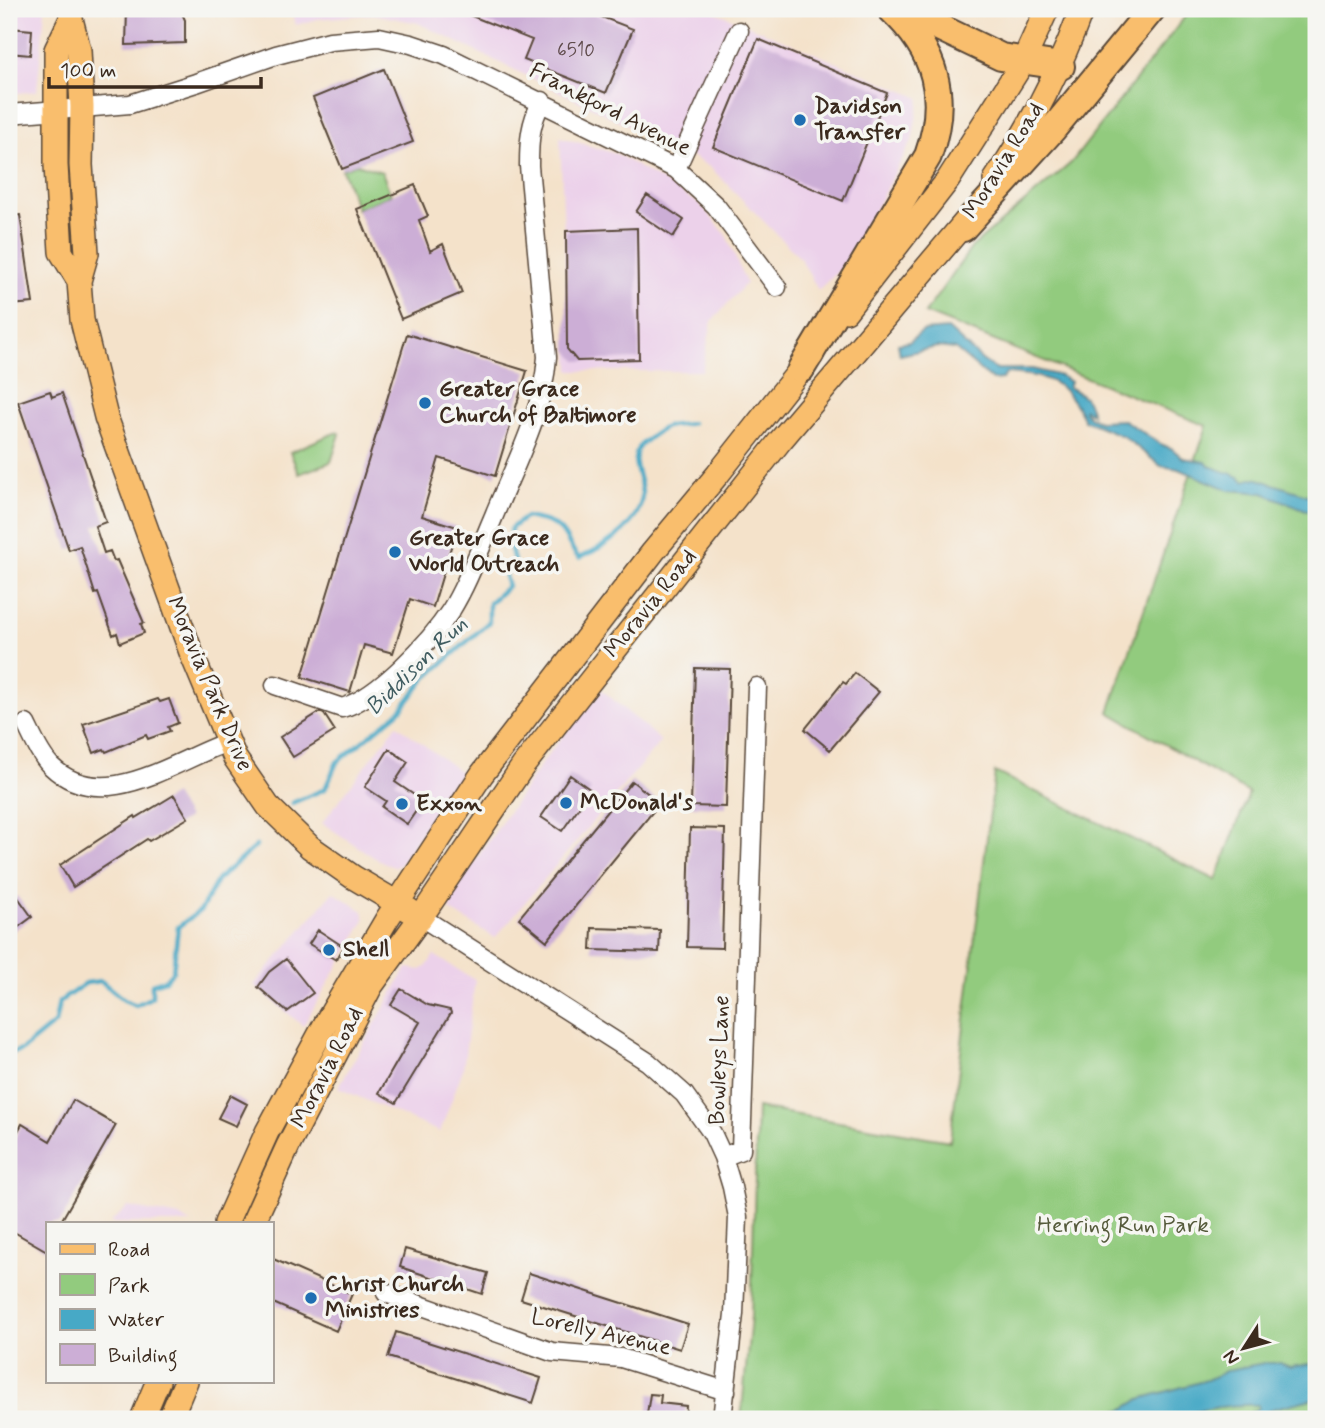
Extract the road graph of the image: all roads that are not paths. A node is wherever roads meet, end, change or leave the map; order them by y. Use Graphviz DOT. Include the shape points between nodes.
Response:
graph roads {
  1 [pos="891,9"];
  2 [pos="901,9"];
  3 [pos="1047,9"];
  4 [pos="1083,9"];
  5 [pos="1152,9"];
  6 [pos="71,14"];
  7 [pos="739,31"];
  8 [pos="1023,62"];
  9 [pos="1061,66"];
  10 [pos="542,101"];
  11 [pos="82,107"];
  12 [pos="57,108"];
  13 [pos="9,114"];
  14 [pos="676,169"];
  15 [pos="963,228"];
  16 [pos="79,281"];
  17 [pos="777,286"];
  18 [pos="801,369"];
  19 [pos="275,685"];
  20 [pos="757,687"];
  21 [pos="26,724"];
  22 [pos="228,742"];
  23 [pos="398,903"];
  24 [pos="421,917"];
  25 [pos="723,1157"];
  26 [pos="226,1222"];
  27 [pos="253,1222"];
  28 [pos="386,1293"];
  29 [pos="158,1382"];
  30 [pos="186,1382"];
  31 [pos="726,1391"];
  32 [pos="142,1419"];
  33 [pos="170,1419"];
  34 [pos="723,1419"];
  1 -- 18 [label="highway" via="911,28 930,60 938,90 936,131 928,156"];
  2 -- 8 [label="highway" via="1001,57"];
  3 -- 8 [label="main road, Moravia Road"];
  4 -- 9 [label="main road, Moravia Road"];
  5 -- 15 [label="highway"];
  6 -- 11 [label="main road, Moravia Park Drive" via="79,50"];
  6 -- 12 [label="main road, Moravia Park Drive" via="56,50"];
  7 -- 14 [label="street"];
  8 -- 9 [label="highway"];
  8 -- 18 [label="main road, Moravia Road" via="948,180"];
  9 -- 15 [label="main road, Moravia Road" via="1010,158"];
  10 -- 11 [label="street, Frankford Avenue" via="444,55 379,37 330,41 284,52 130,104"];
  10 -- 14 [label="street, Frankford Avenue"];
  10 -- 19 [label="street" via="528,139 546,380 536,416 464,587 444,620 404,665 353,705 342,708"];
  11 -- 12 [label="street, Frankford Avenue"];
  11 -- 16 [label="main road, Moravia Park Drive" via="87,253"];
  12 -- 13 [label="street, Frankford Avenue"];
  12 -- 16 [label="main road, Moravia Park Drive" via="61,252"];
  14 -- 17 [label="street, Frankford Avenue" via="716,206"];
  15 -- 24 [label="main road, Moravia Road" via="780,441 614,650 523,766"];
  16 -- 22 [label="main road, Moravia Park Drive" via="82,320 106,416"];
  18 -- 23 [label="main road, Moravia Road" via="513,732"];
  20 -- 25 [label="street, Bowleys Lane" via="741,1150"];
  21 -- 22 [label="street" via="50,764 94,787 142,780"];
  22 -- 23 [label="main road, Moravia Park Drive" via="252,786 310,847"];
  23 -- 24 [label="main road, Moravia Park Drive"];
  23 -- 26 [label="main road, Moravia Road" via="296,1076"];
  24 -- 25 [label="street, Moravia Park Drive" via="648,1062 684,1094"];
  24 -- 27 [label="main road, Moravia Road" via="371,986"];
  25 -- 31 [label="street, Bowleys Lane" via="737,1217"];
  28 -- 31 [label="street, Lorelly Avenue" via="552,1352 621,1358"];
  29 -- 32 [label="main road"];
  30 -- 33 [label="main road"];
  31 -- 34 [label="street, Bowleys Lane"];
}
